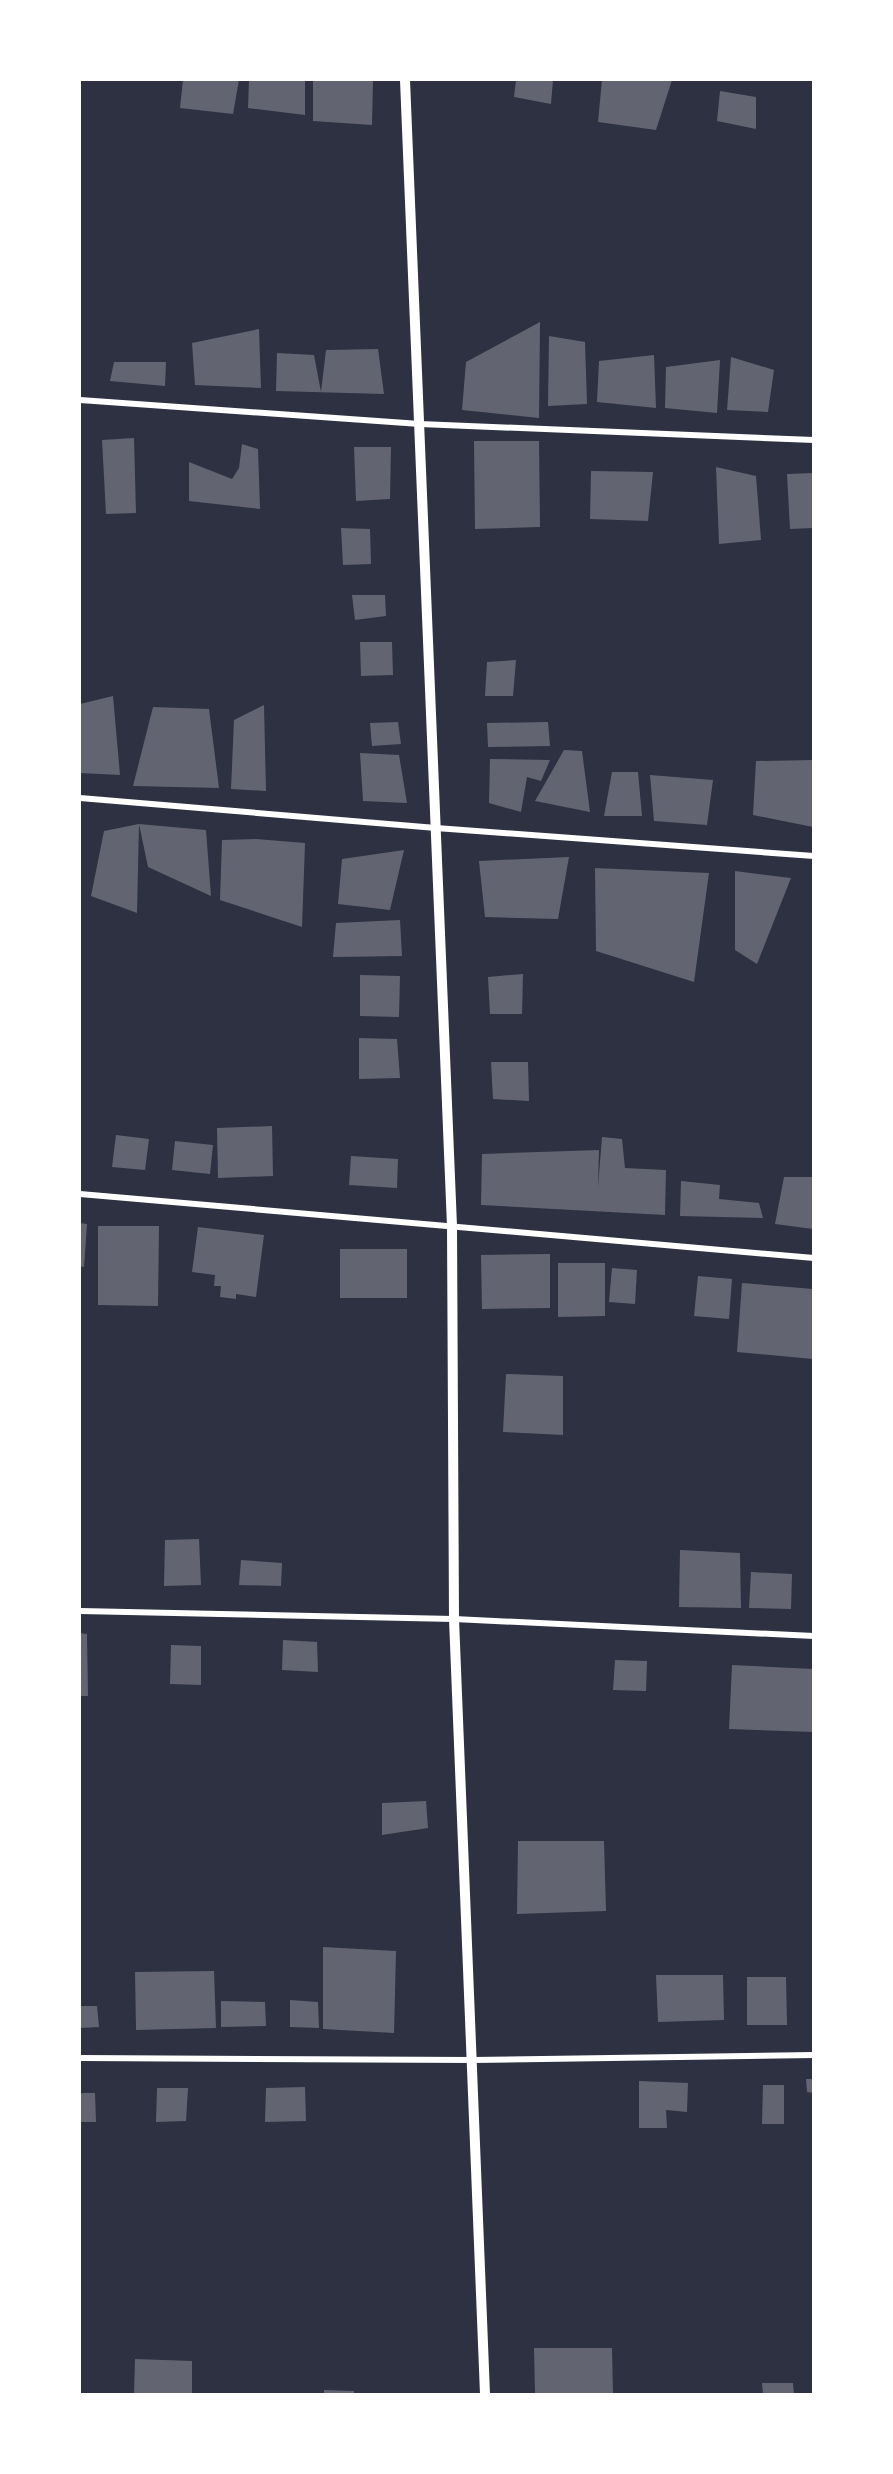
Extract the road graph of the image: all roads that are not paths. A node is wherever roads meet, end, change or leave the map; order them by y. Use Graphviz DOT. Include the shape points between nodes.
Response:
graph roads {
  1 [pos="405,80"];
  2 [pos="80,400"];
  3 [pos="420,424"];
  4 [pos="813,440"];
  5 [pos="80,798"];
  6 [pos="436,828"];
  7 [pos="813,856"];
  8 [pos="80,1194"];
  9 [pos="452,1226"];
  10 [pos="813,1258"];
  11 [pos="80,1611"];
  12 [pos="454,1619"];
  13 [pos="813,1636"];
  14 [pos="813,2055"];
  15 [pos="80,2058"];
  16 [pos="473,2060"];
  17 [pos="485,2394"];
  1 -- 3 [label="street"];
  2 -- 3 [label="street"];
  3 -- 4 [label="street"];
  3 -- 6 [label="street"];
  5 -- 6 [label="street"];
  6 -- 7 [label="street"];
  6 -- 9 [label="street"];
  8 -- 9 [label="street"];
  9 -- 10 [label="street"];
  9 -- 12 [label="street"];
  11 -- 12 [label="street"];
  12 -- 13 [label="street"];
  12 -- 16 [label="street"];
  14 -- 16 [label="street"];
  15 -- 16 [label="street"];
  16 -- 17 [label="street"];
}
